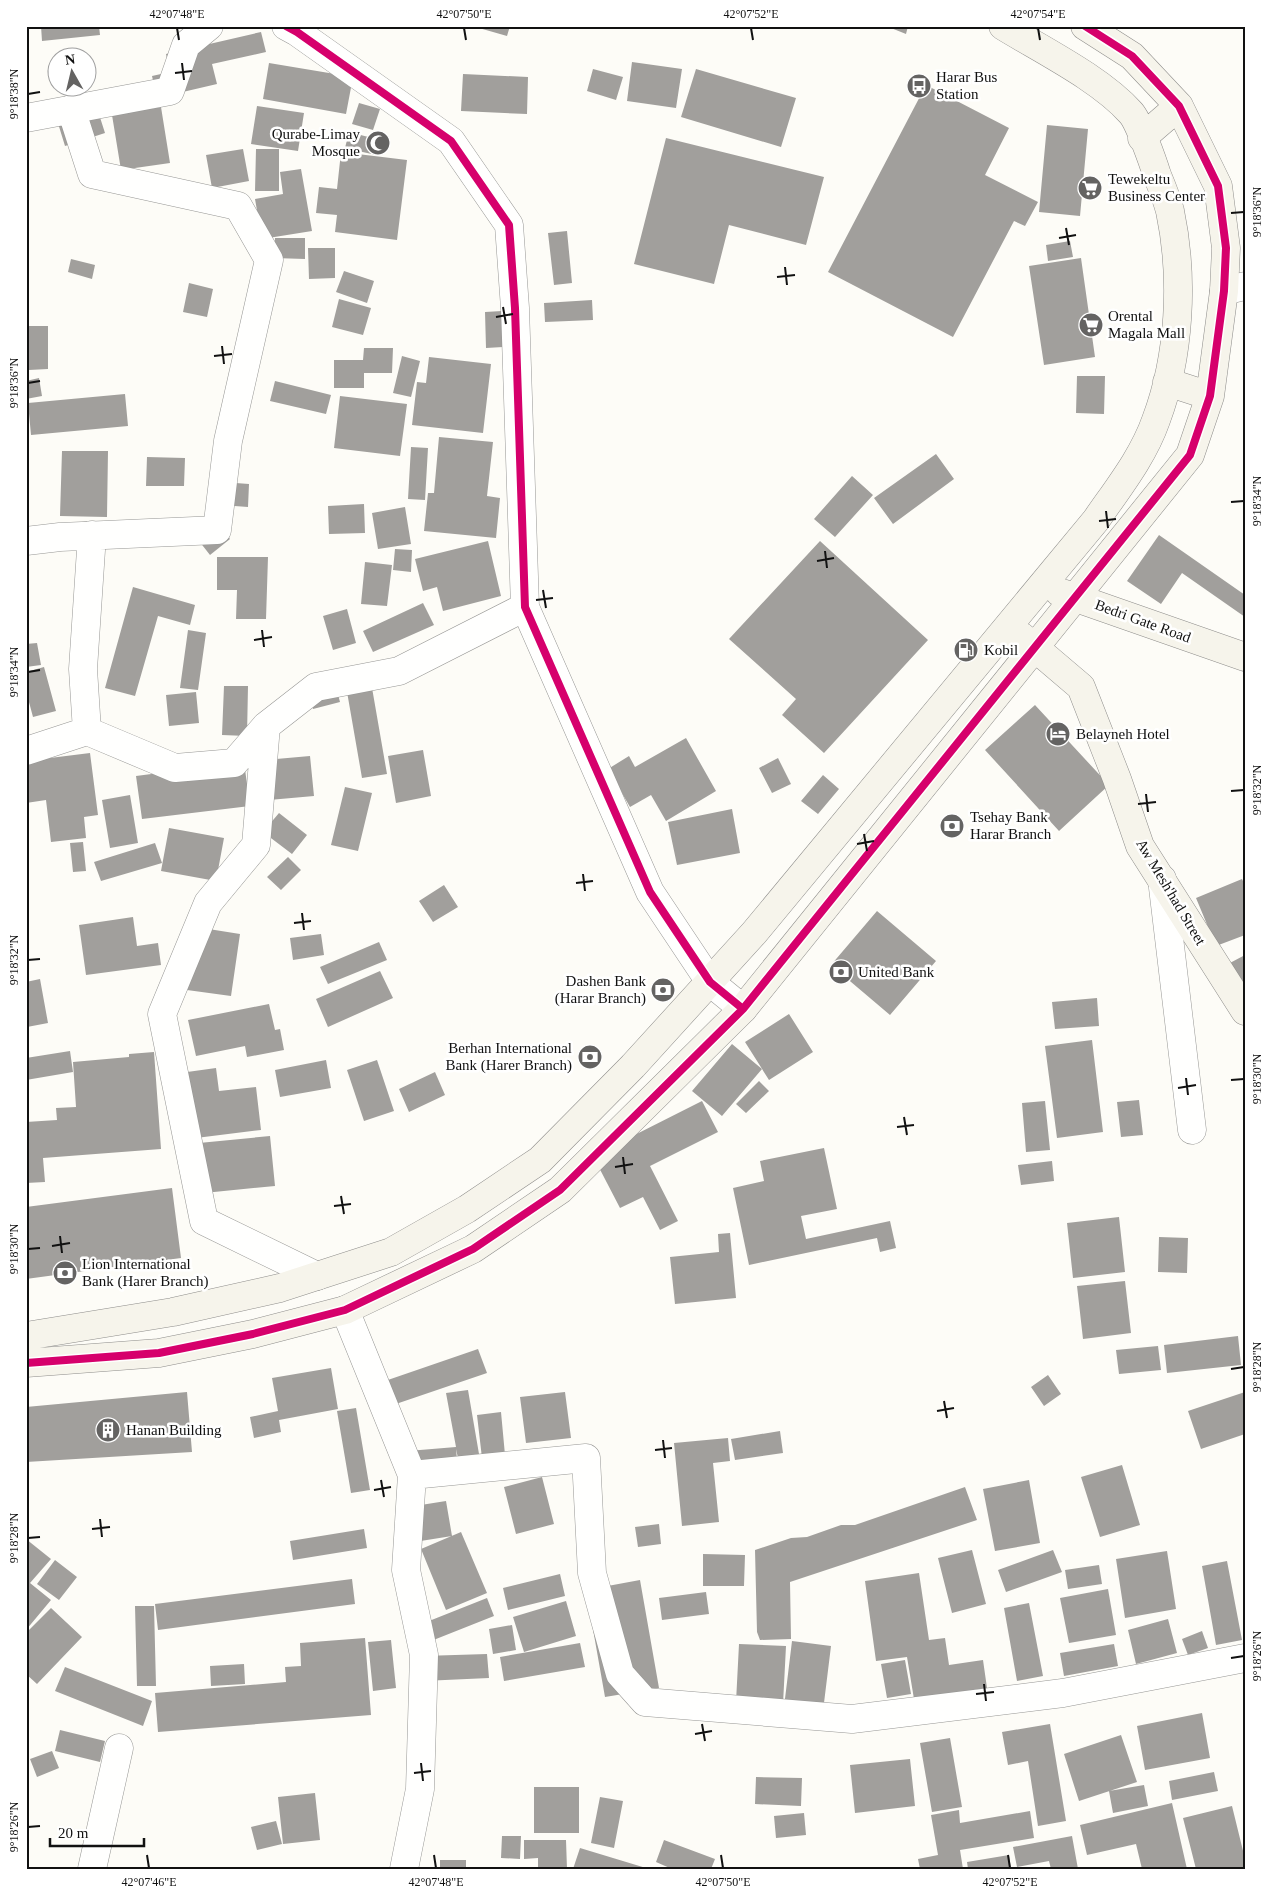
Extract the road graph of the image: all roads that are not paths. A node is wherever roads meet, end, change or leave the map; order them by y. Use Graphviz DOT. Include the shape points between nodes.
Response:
graph roads {
  1 [pos="209,26"];
  2 [pos="286,26"];
  3 [pos="1003,26"];
  4 [pos="1085,26"];
  5 [pos="1178,106"];
  6 [pos="71,109"];
  7 [pos="26,118"];
  8 [pos="1142,138"];
  9 [pos="1234,289"];
  10 [pos="1167,382"];
  11 [pos="1210,396"];
  12 [pos="92,535"];
  13 [pos="26,541"];
  14 [pos="1041,586"];
  15 [pos="1075,597"];
  16 [pos="524,607"];
  17 [pos="1009,624"];
  18 [pos="1034,647"];
  19 [pos="1245,657"];
  20 [pos="266,726"];
  21 [pos="87,731"];
  22 [pos="26,751"];
  23 [pos="1162,880"];
  24 [pos="710,982"];
  25 [pos="743,1009"];
  26 [pos="1245,1011"];
  27 [pos="1192,1130"];
  28 [pos="318,1276"];
  29 [pos="345,1310"];
  30 [pos="26,1336"];
  31 [pos="26,1363"];
  32 [pos="412,1476"];
  33 [pos="1245,1658"];
  34 [pos="119,1748"];
  35 [pos="92,1869"];
  36 [pos="404,1869"];
  1 -- 6 [label="street" via="186,45 170,91"];
  2 -- 16 [label="street" via="451,141 509,225 515,308"];
  3 -- 8 [label="street" via="1097,84 1132,114"];
  4 -- 5 [label="street" via="1132,56"];
  5 -- 8 [label="street"];
  5 -- 9 [label="street" via="1218,186"];
  6 -- 7 [label="street"];
  6 -- 12 [label="street" via="92,174 238,206 269,260 228,441 217,530"];
  8 -- 10 [label="street" via="1170,210 1176,252 1175,352"];
  9 -- 11 [label="street"];
  10 -- 11 [label="street"];
  10 -- 14 [label="street" via="1156,421 1133,466 1096,520"];
  11 -- 15 [label="street" via="1190,455"];
  12 -- 13 [label="street"];
  12 -- 21 [label="street" via="83,669"];
  14 -- 15 [label="street, Bedri Gate Road"];
  14 -- 17 [label="street"];
  15 -- 18 [label="street"];
  15 -- 19 [label="street, Bedri Gate Road"];
  16 -- 20 [label="street" via="399,671 316,687"];
  16 -- 24 [label="street" via="650,892"];
  17 -- 18 [label="street, Aw Mesh'had Street"];
  17 -- 24 [label="street"];
  18 -- 23 [label="street, Aw Mesh'had Street" via="1081,688 1118,779 1140,846"];
  18 -- 25 [label="street"];
  20 -- 21 [label="street" via="234,763 175,768"];
  20 -- 28 [label="street" via="256,845 208,903 162,1014 204,1221"];
  21 -- 22 [label="street"];
  23 -- 26 [label="street, Aw Mesh'had Street"];
  23 -- 27 [label="street"];
  24 -- 25 [label="street"];
  24 -- 28 [label="street" via="634,1066 540,1160 467,1209 391,1252"];
  25 -- 29 [label="street" via="560,1190 473,1249"];
  28 -- 30 [label="street" via="173,1312"];
  29 -- 31 [label="street" via="253,1334 159,1353"];
  29 -- 32 [label="street"];
  32 -- 33 [label="street" via="586,1458 592,1573 620,1674 645,1702 852,1719 1063,1693"];
  32 -- 36 [label="street" via="406,1570 424,1655 420,1789"];
  34 -- 35 [label="street"];
}
